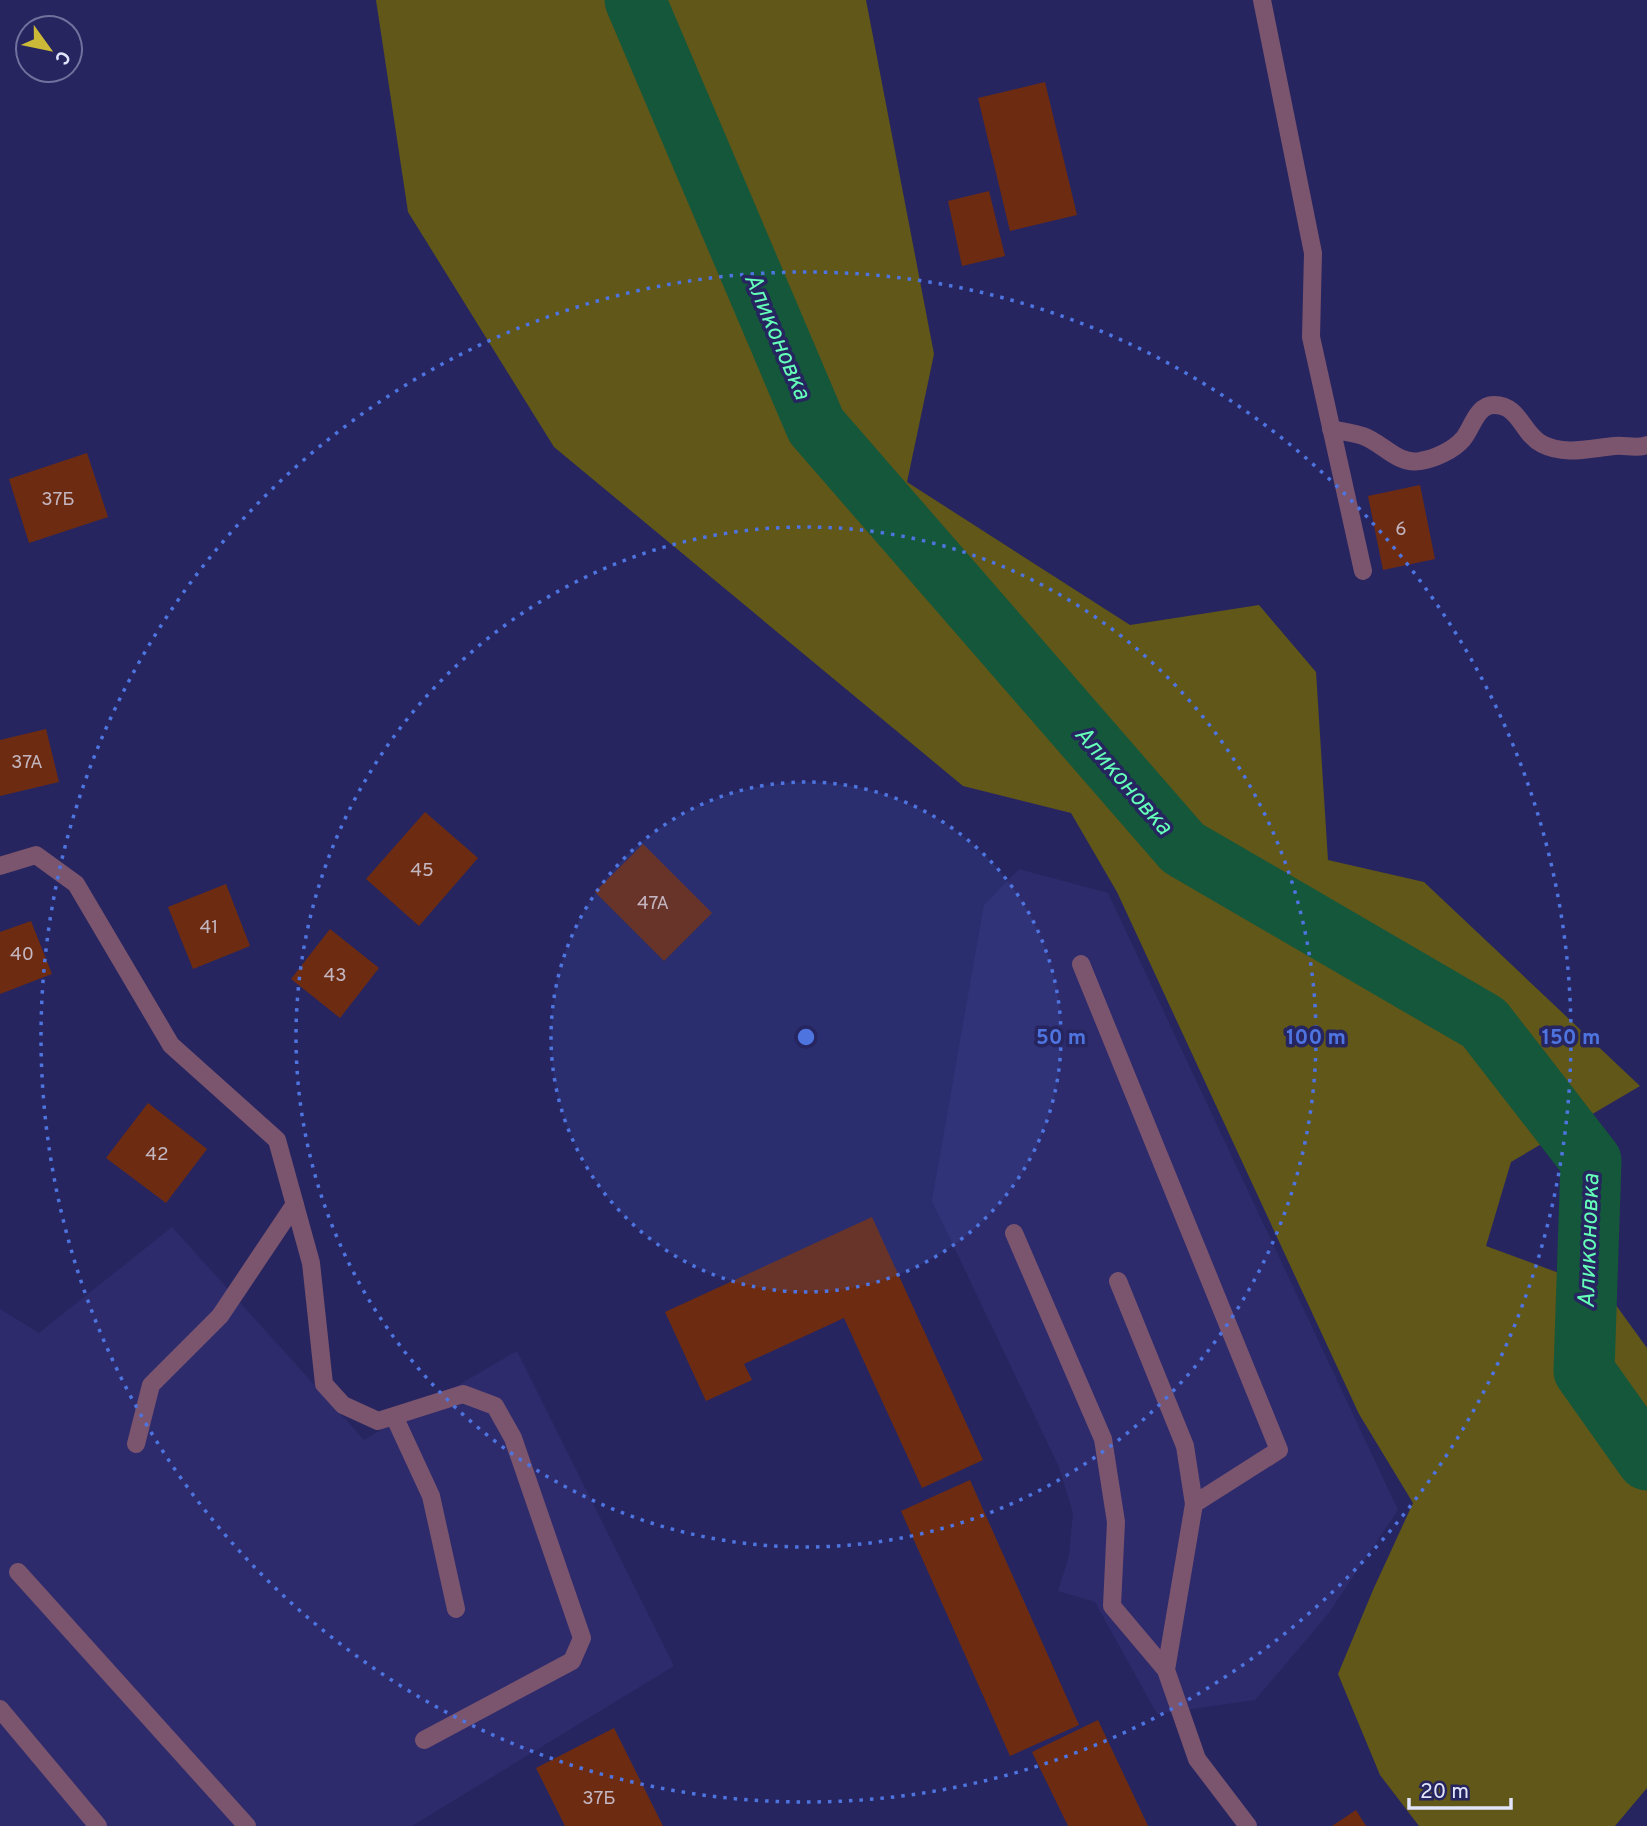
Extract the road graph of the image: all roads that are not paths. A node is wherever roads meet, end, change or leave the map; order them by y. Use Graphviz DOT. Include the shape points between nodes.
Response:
graph roads {
  1 [pos="1262,0"];
  2 [pos="1331,429"];
  3 [pos="1647,445"];
  4 [pos="1363,571"];
  5 [pos="0,866"];
  6 [pos="1081,964"];
  7 [pos="295,1204"];
  8 [pos="1014,1233"];
  9 [pos="1118,1281"];
  10 [pos="394,1416"];
  11 [pos="136,1444"];
  12 [pos="1194,1504"];
  13 [pos="18,1572"];
  14 [pos="456,1609"];
  15 [pos="1166,1670"];
  16 [pos="0,1709"];
  17 [pos="424,1740"];
  18 [pos="98,1826"];
  19 [pos="247,1826"];
  20 [pos="1248,1826"];
  1 -- 2 [label="street" via="1313,253 1311,337"];
  2 -- 3 [label="street" via="1364,436 1397,458 1419,461 1450,450 1464,439 1485,407 1495,405 1521,419 1541,444 1559,450"];
  2 -- 4 [label="street"];
  5 -- 7 [label="street" via="36,855 76,884 171,1045 277,1140"];
  6 -- 12 [label="street" via="1279,1450"];
  7 -- 10 [label="street" via="311,1263 324,1384 343,1405 378,1421"];
  7 -- 11 [label="street" via="220,1316 151,1385"];
  8 -- 15 [label="street" via="1103,1439 1116,1522 1112,1606"];
  9 -- 12 [label="street" via="1185,1446"];
  10 -- 14 [label="street" via="431,1496"];
  10 -- 17 [label="street" via="463,1394 495,1406 513,1438 582,1638 572,1661"];
  12 -- 15 [label="street"];
  13 -- 19 [label="street"];
  15 -- 20 [label="street" via="1197,1759"];
  16 -- 18 [label="street"];
}
